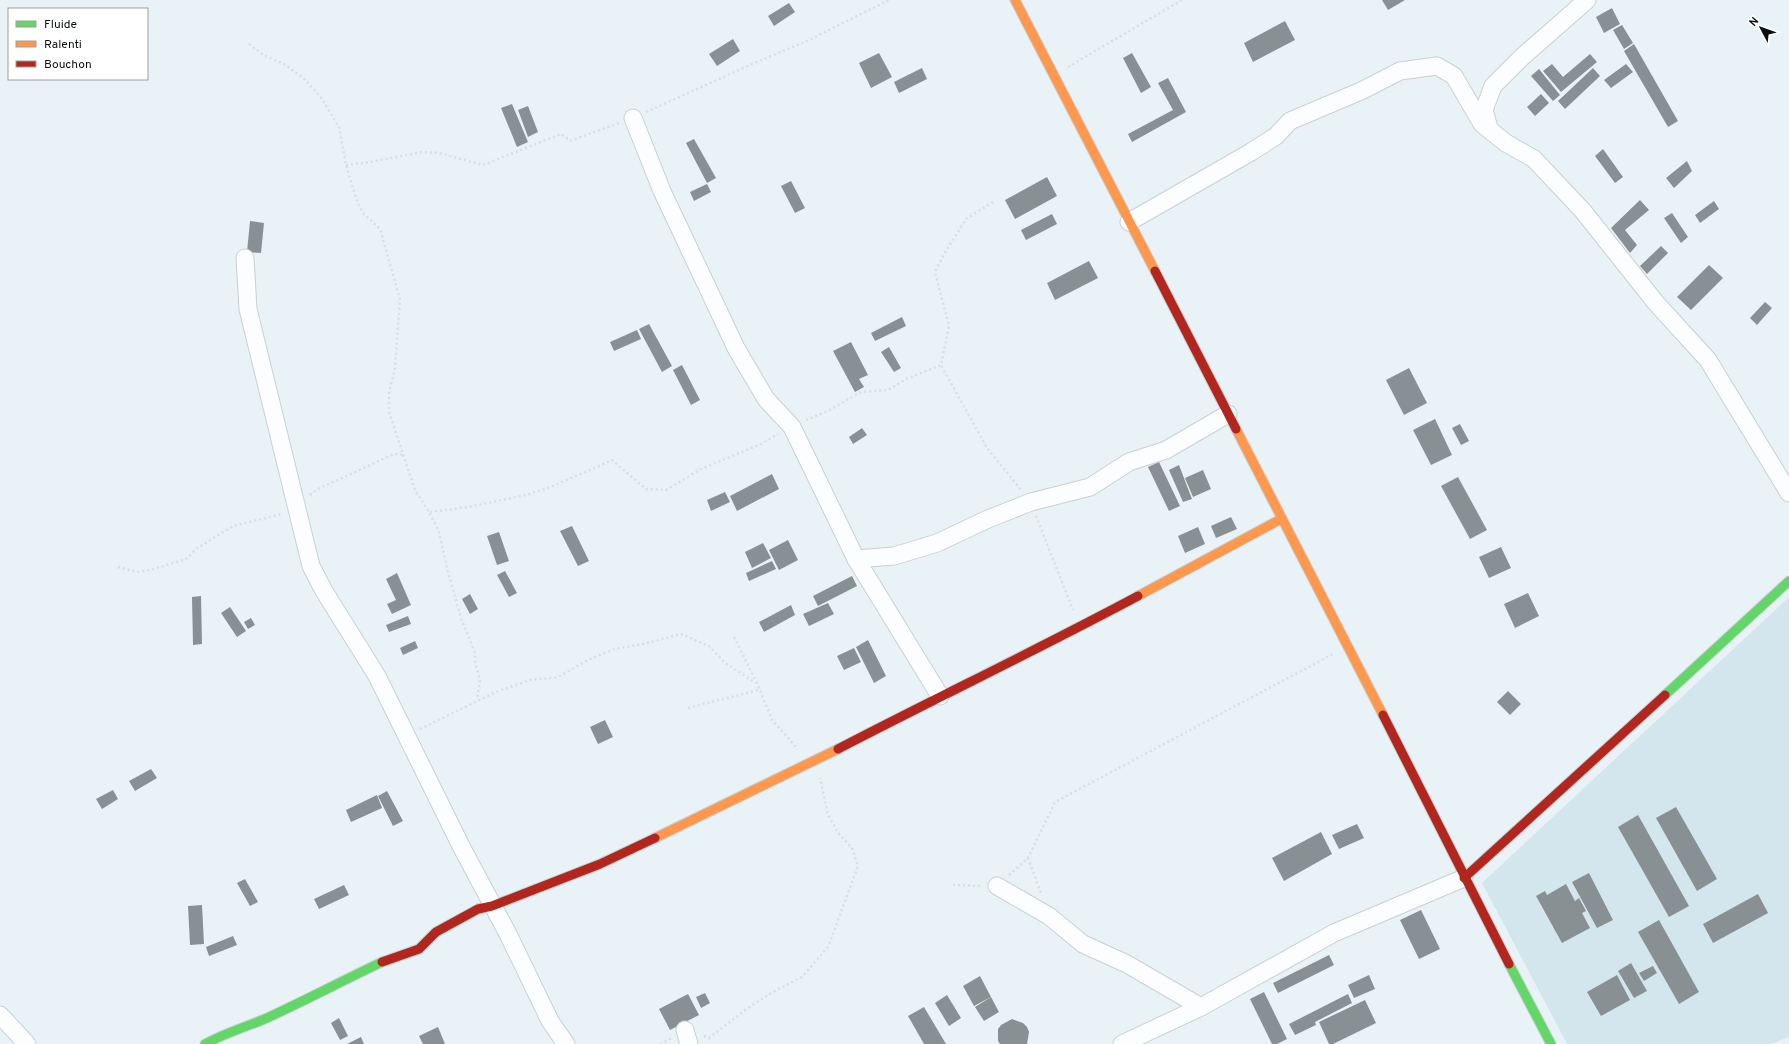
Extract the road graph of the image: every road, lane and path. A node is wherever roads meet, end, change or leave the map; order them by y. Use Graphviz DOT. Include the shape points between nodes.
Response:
graph roads {
  1 [pos="1015,0"];
  2 [pos="1182,0"];
  3 [pos="1587,0"];
  4 [pos="249,44"];
  5 [pos="1054,75"];
  6 [pos="633,118"];
  7 [pos="1489,130"];
  8 [pos="993,202"];
  9 [pos="1129,222"];
  10 [pos="245,258"];
  11 [pos="941,365"];
  12 [pos="1228,414"];
  13 [pos="792,427"];
  14 [pos="404,455"];
  15 [pos="1789,494"];
  16 [pos="1031,502"];
  17 [pos="298,509"];
  18 [pos="429,512"];
  19 [pos="1281,519"];
  20 [pos="856,559"];
  21 [pos="118,567"];
  22 [pos="1789,581"];
  23 [pos="1079,628"];
  24 [pos="734,636"];
  25 [pos="1348,646"];
  26 [pos="757,683"];
  27 [pos="759,690"];
  28 [pos="940,696"];
  29 [pos="477,700"];
  30 [pos="688,708"];
  31 [pos="407,739"];
  32 [pos="812,763"];
  33 [pos="1028,858"];
  34 [pos="1464,878"];
  35 [pos="953,885"];
  36 [pos="996,886"];
  37 [pos="492,906"];
  38 [pos="1049,916"];
  39 [pos="1201,1007"];
  40 [pos="0,1015"];
  41 [pos="687,1037"];
  42 [pos="27,1044"];
  43 [pos="205,1044"];
  44 [pos="566,1044"];
  45 [pos="660,1044"];
  46 [pos="1122,1044"];
  47 [pos="1551,1044"];
  1 -- 5 [label="street"];
  2 -- 5 [label="path"];
  3 -- 7 [label="street" via="1493,86 1484,110"];
  4 -- 14 [label="path" via="302,77 320,96 339,127 346,165 358,204 364,214 380,229 400,299 395,368 388,393 389,412"];
  5 -- 9 [label="street"];
  6 -- 13 [label="street" via="662,191 736,348 766,399"];
  7 -- 9 [label="street" via="1482,124 1454,76 1437,66 1400,71 1361,91 1290,121 1276,136 1251,152"];
  7 -- 15 [label="street" via="1534,159 1584,211 1656,303 1708,360"];
  8 -- 11 [label="path" via="966,219 936,272 949,326"];
  9 -- 12 [label="street"];
  10 -- 17 [label="street" via="248,309"];
  11 -- 13 [label="path" via="906,379 888,390 861,392 828,411"];
  11 -- 16 [label="path" via="987,448"];
  12 -- 16 [label="street" via="1166,450 1129,462 1090,488"];
  12 -- 19 [label="street"];
  13 -- 18 [label="path" via="761,444 701,469 666,490 646,489 612,460 551,487 526,495"];
  13 -- 20 [label="street"];
  14 -- 17 [label="path" via="394,454 318,489"];
  14 -- 18 [label="path" via="415,490"];
  16 -- 20 [label="street" via="937,543 894,556"];
  16 -- 23 [label="path"];
  17 -- 21 [label="path" via="232,526 196,549 186,559 137,572"];
  17 -- 31 [label="street" via="311,566 324,592 377,676"];
  18 -- 29 [label="path" via="439,532 461,618 475,653 480,680"];
  19 -- 23 [label="street"];
  19 -- 25 [label="street"];
  20 -- 28 [label="street"];
  22 -- 34 [label="street"];
  23 -- 28 [label="street"];
  24 -- 26 [label="path"];
  25 -- 33 [label="path" via="1055,802"];
  25 -- 34 [label="street"];
  26 -- 27 [label="path"];
  26 -- 29 [label="path" via="725,663 709,646 681,634 614,649 558,677 530,680"];
  27 -- 30 [label="path"];
  27 -- 32 [label="path" via="772,720"];
  28 -- 32 [label="street"];
  29 -- 31 [label="path" via="418,730"];
  31 -- 37 [label="street"];
  32 -- 37 [label="street" via="600,864"];
  32 -- 41 [label="path" via="820,765 820,782 828,815 838,833 852,848 858,866 828,948 802,977 748,1008 709,1038"];
  33 -- 36 [label="path"];
  33 -- 38 [label="path"];
  34 -- 39 [label="street" via="1334,933"];
  34 -- 47 [label="street"];
  35 -- 36 [label="path"];
  36 -- 38 [label="street"];
  37 -- 43 [label="street" via="478,909 436,932 419,949 388,959 268,1017"];
  37 -- 44 [label="street" via="550,1021"];
  38 -- 39 [label="street" via="1083,944 1127,964"];
  39 -- 46 [label="street"];
  40 -- 42 [label="street"];
  41 -- 45 [label="path"];
}
